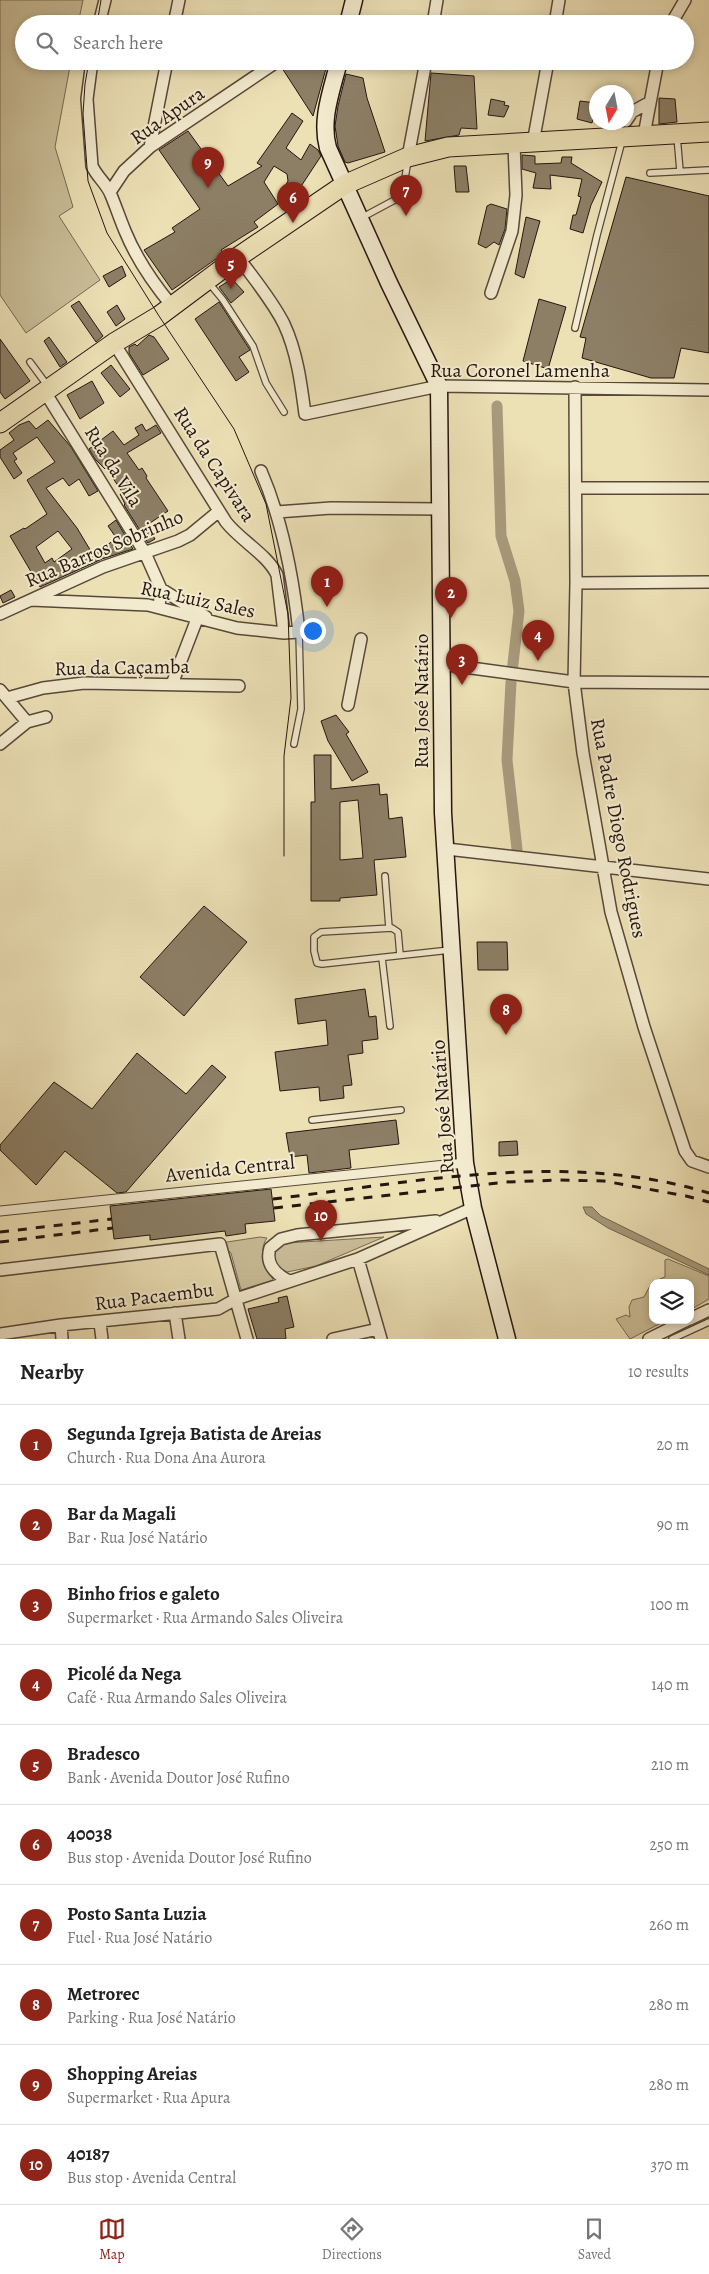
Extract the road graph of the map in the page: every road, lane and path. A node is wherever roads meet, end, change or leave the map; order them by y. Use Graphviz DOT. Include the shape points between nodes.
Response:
graph roads {
  1 [pos="105,0"];
  2 [pos="179,0"];
  3 [pos="438,0"];
  4 [pos="559,0"];
  5 [pos="685,0"];
  6 [pos="102,15"];
  7 [pos="176,15"];
  8 [pos="435,15"];
  9 [pos="556,15"];
  10 [pos="676,15"];
  11 [pos="91,70"];
  12 [pos="165,70"];
  13 [pos="265,70"];
  14 [pos="337,70"];
  15 [pos="424,70"];
  16 [pos="545,70"];
  17 [pos="656,70"];
  18 [pos="650,102"];
  19 [pos="634,111"];
  20 [pos="603,130"];
  21 [pos="624,130"];
  22 [pos="633,130"];
  23 [pos="709,132"];
  24 [pos="677,134"];
  25 [pos="644,135"];
  26 [pos="524,144"];
  27 [pos="150,147"];
  28 [pos="408,157"];
  29 [pos="709,170"];
  30 [pos="680,171"];
  31 [pos="650,172"];
  32 [pos="344,185"];
  33 [pos="110,192"];
  34 [pos="359,219"];
  35 [pos="238,257"];
  36 [pos="207,280"];
  37 [pos="491,293"];
  38 [pos="172,306"];
  39 [pos="575,328"];
  40 [pos="114,343"];
  41 [pos="30,362"];
  42 [pos="439,386"];
  43 [pos="575,387"];
  44 [pos="709,390"];
  45 [pos="48,391"];
  46 [pos="284,412"];
  47 [pos="0,423"];
  48 [pos="261,471"];
  49 [pos="576,488"];
  50 [pos="709,488"];
  51 [pos="440,509"];
  52 [pos="219,510"];
  53 [pos="277,512"];
  54 [pos="145,553"];
  55 [pos="709,582"];
  56 [pos="576,583"];
  57 [pos="161,589"];
  58 [pos="31,600"];
  59 [pos="159,607"];
  60 [pos="0,614"];
  61 [pos="197,618"];
  62 [pos="216,623"];
  63 [pos="299,632"];
  64 [pos="284,633"];
  65 [pos="361,639"];
  66 [pos="442,664"];
  67 [pos="574,682"];
  68 [pos="709,683"];
  69 [pos="172,684"];
  70 [pos="239,686"];
  71 [pos="3,694"];
  72 [pos="348,705"];
  73 [pos="46,717"];
  74 [pos="28,722"];
  75 [pos="0,744"];
  76 [pos="294,744"];
  77 [pos="447,849"];
  78 [pos="604,868"];
  79 [pos="385,876"];
  80 [pos="709,879"];
  81 [pos="389,928"];
  82 [pos="453,950"];
  83 [pos="400,955"];
  84 [pos="382,958"];
  85 [pos="390,1026"];
  86 [pos="401,1110"];
  87 [pos="312,1120"];
  88 [pos="465,1163"];
  89 [pos="709,1167"];
  90 [pos="473,1208"];
  91 [pos="0,1211"];
  92 [pos="445,1221"];
  93 [pos="358,1259"];
  94 [pos="0,1270"];
  95 [pos="289,1282"];
  96 [pos="236,1299"];
  97 [pos="709,1310"];
  98 [pos="175,1313"];
  99 [pos="694,1318"];
  100 [pos="709,1322"];
  101 [pos="100,1323"];
  102 [pos="681,1324"];
  103 [pos="61,1325"];
  104 [pos="0,1334"];
  105 [pos="380,1334"];
  106 [pos="62,1339"];
  107 [pos="102,1339"];
  108 [pos="179,1339"];
  109 [pos="247,1339"];
  110 [pos="333,1339"];
  111 [pos="506,1339"];
  112 [pos="649,1339"];
  113 [pos="672,1339"];
  1 -- 6 [label="street"];
  2 -- 7 [label="street"];
  3 -- 8 [label="street"];
  4 -- 9 [label="street"];
  5 -- 10 [label="street"];
  11 -- 33 [label="street" via="87,99 90,151 96,174"];
  12 -- 27 [label="street"];
  13 -- 27 [label="street, Rua Apura"];
  14 -- 32 [label="main road, Rua José Natário" via="324,130"];
  15 -- 28 [label="street"];
  16 -- 26 [label="street"];
  17 -- 18 [label="street"];
  18 -- 19 [label="street"];
  18 -- 25 [label="street"];
  20 -- 26 [label="main road"];
  21 -- 39 [label="lane"];
  22 -- 25 [label="main road"];
  23 -- 24 [label="main road"];
  24 -- 25 [label="main road"];
  24 -- 30 [label="lane"];
  26 -- 28 [label="main road" via="448,147"];
  26 -- 37 [label="street" via="512,231"];
  27 -- 33 [label="street, Rua Apura" via="124,171"];
  28 -- 32 [label="main road"];
  28 -- 34 [label="lane" via="402,196"];
  29 -- 30 [label="lane"];
  30 -- 31 [label="lane"];
  32 -- 34 [label="main road, Rua José Natário"];
  32 -- 35 [label="main road"];
  33 -- 38 [label="street" via="125,233 140,261"];
  34 -- 42 [label="main road, Rua José Natário"];
  35 -- 36 [label="main road"];
  35 -- 42 [label="street, Rua Coronel Lamenha" via="284,324 300,378 305,414"];
  36 -- 38 [label="main road"];
  36 -- 46 [label="lane" via="254,346 266,384"];
  38 -- 40 [label="main road"];
  40 -- 45 [label="main road"];
  40 -- 52 [label="street, Rua da Capivara"];
  41 -- 45 [label="lane"];
  42 -- 43 [label="street, Rua Coronel Lamenha"];
  42 -- 51 [label="main road, Rua José Natário"];
  43 -- 44 [label="street, Rua Coronel Lamenha"];
  43 -- 49 [label="street, Rua Padre Diogo Rodrigues"];
  45 -- 47 [label="main road"];
  45 -- 54 [label="street, Rua da Vila"];
  48 -- 53 [label="street"];
  49 -- 50 [label="street"];
  49 -- 56 [label="street, Rua Padre Diogo Rodrigues"];
  51 -- 53 [label="street" via="331,508"];
  51 -- 66 [label="main road, Rua José Natário"];
  52 -- 54 [label="street, Rua Barros Sobrinho" via="190,535"];
  52 -- 64 [label="street, Rua da Capivara" via="241,539 273,567 277,575"];
  53 -- 63 [label="street" via="294,589"];
  54 -- 57 [label="street, Rua da Vila"];
  54 -- 58 [label="street, Rua Barros Sobrinho" via="103,567"];
  55 -- 56 [label="street"];
  56 -- 67 [label="street, Rua Padre Diogo Rodrigues"];
  57 -- 59 [label="street"];
  57 -- 62 [label="street"];
  58 -- 59 [label="street, Rua Luiz Sales"];
  58 -- 60 [label="street, Rua Barros Sobrinho"];
  59 -- 61 [label="street, Rua Luiz Sales"];
  61 -- 62 [label="street, Rua Luiz Sales"];
  61 -- 69 [label="street"];
  62 -- 64 [label="street, Rua Luiz Sales"];
  63 -- 64 [label="street, Rua Luiz Sales"];
  63 -- 76 [label="lane" via="301,709"];
  65 -- 72 [label="street"];
  66 -- 67 [label="street"];
  66 -- 77 [label="main road, Rua José Natário" via="442,764"];
  67 -- 68 [label="street"];
  67 -- 78 [label="street, Rua Padre Diogo Rodrigues"];
  69 -- 70 [label="street, Rua da Caçamba"];
  69 -- 71 [label="street, Rua da Caçamba" via="84,683"];
  71 -- 74 [label="street"];
  73 -- 74 [label="street"];
  74 -- 75 [label="street"];
  77 -- 78 [label="street"];
  77 -- 82 [label="main road, Rua José Natário"];
  78 -- 80 [label="street"];
  78 -- 89 [label="street, Rua Padre Diogo Rodrigues" via="611,912 685,1151 692,1161"];
  79 -- 81 [label="lane"];
  81 -- 83 [label="lane" via="398,932"];
  81 -- 84 [label="lane" via="321,932 314,937 315,958 320,964"];
  82 -- 83 [label="lane"];
  82 -- 88 [label="main road, Rua José Natário"];
  83 -- 84 [label="lane"];
  84 -- 85 [label="lane"];
  86 -- 87 [label="lane"];
  88 -- 90 [label="main road, Rua José Natário"];
  88 -- 91 [label="street, Avenida Central"];
  90 -- 92 [label="street, Rua Pacaembu"];
  90 -- 111 [label="main road, Rua José Natário"];
  92 -- 93 [label="street, Rua Pacaembu"];
  92 -- 95 [label="street" via="281,1239 270,1248 268,1259 275,1272"];
  93 -- 95 [label="street, Rua Pacaembu"];
  93 -- 105 [label="street"];
  94 -- 96 [label="street" via="220,1244"];
  95 -- 96 [label="street, Rua Pacaembu"];
  96 -- 98 [label="street, Rua Pacaembu" via="218,1309"];
  96 -- 109 [label="street"];
  97 -- 99 [label="street"];
  98 -- 101 [label="street, Rua Pacaembu"];
  98 -- 108 [label="street"];
  100 -- 113 [label="lane"];
  101 -- 103 [label="street, Rua Pacaembu"];
  101 -- 107 [label="street"];
  102 -- 112 [label="street"];
  103 -- 104 [label="street, Rua Pacaembu"];
  103 -- 106 [label="street"];
  105 -- 110 [label="street"];
}
